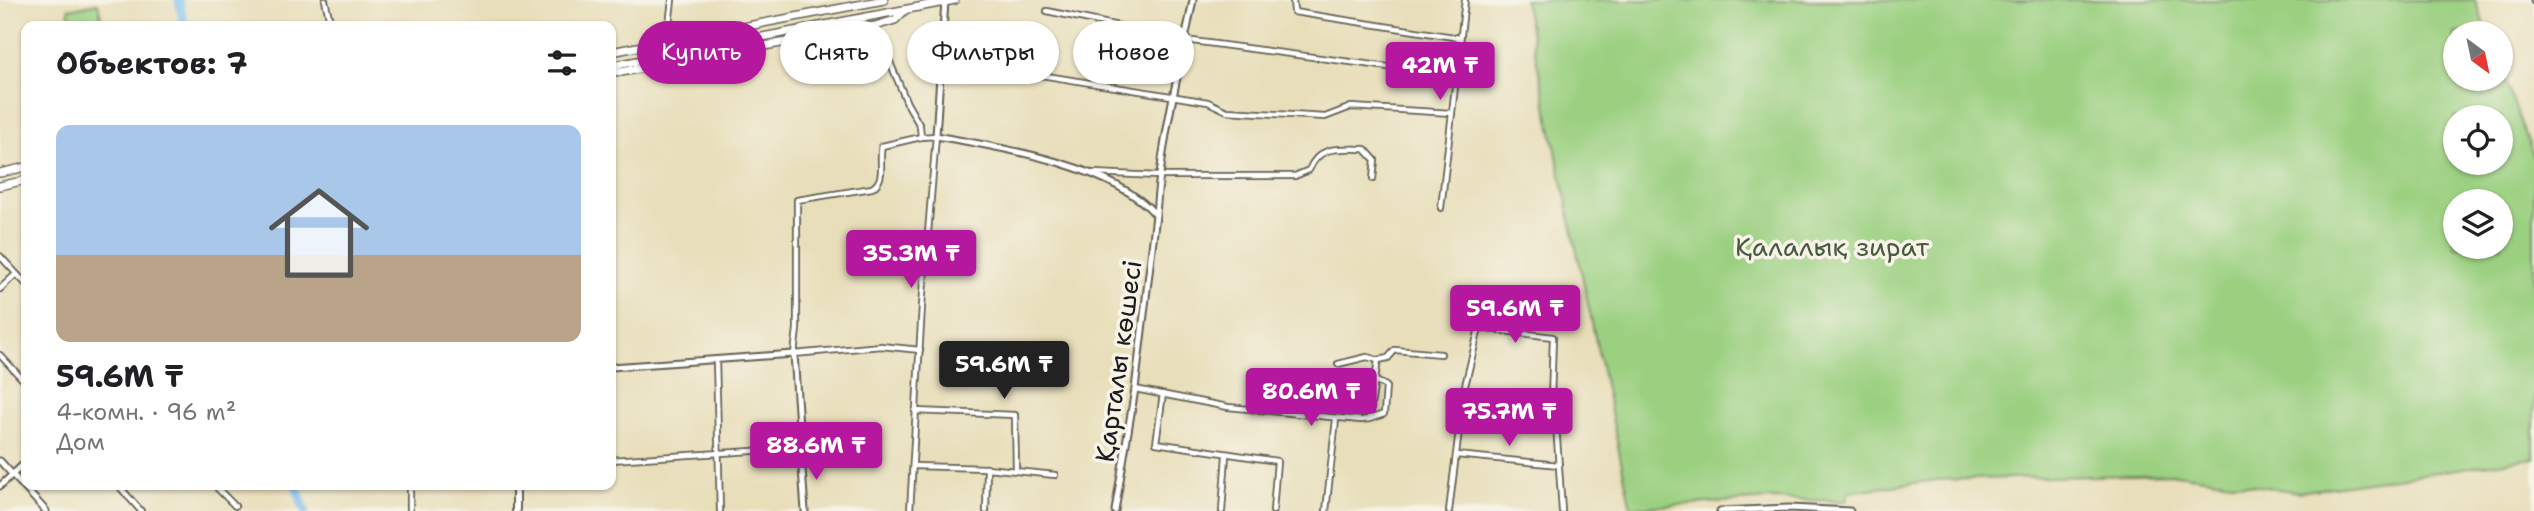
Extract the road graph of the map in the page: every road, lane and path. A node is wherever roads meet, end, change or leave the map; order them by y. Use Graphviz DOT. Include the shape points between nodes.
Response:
graph roads {
  1 [pos="325,0"];
  2 [pos="672,0"];
  3 [pos="884,0"];
  4 [pos="955,0"];
  5 [pos="1193,0"];
  6 [pos="1293,0"];
  7 [pos="1465,0"];
  8 [pos="945,1"];
  9 [pos="905,10"];
  10 [pos="1046,11"];
  11 [pos="330,21"];
  12 [pos="669,21"];
  13 [pos="846,21"];
  14 [pos="892,21"];
  15 [pos="944,21"];
  16 [pos="1094,21"];
  17 [pos="1189,21"];
  18 [pos="766,22"];
  19 [pos="1461,38"];
  20 [pos="1194,41"];
  21 [pos="780,44"];
  22 [pos="637,47"];
  23 [pos="616,51"];
  24 [pos="637,63"];
  25 [pos="616,67"];
  26 [pos="893,68"];
  27 [pos="616,70"];
  28 [pos="1456,76"];
  29 [pos="1059,78"];
  30 [pos="939,84"];
  31 [pos="1176,84"];
  32 [pos="1173,97"];
  33 [pos="1452,113"];
  34 [pos="921,136"];
  35 [pos="936,136"];
  36 [pos="21,168"];
  37 [pos="0,173"];
  38 [pos="1088,173"];
  39 [pos="1159,176"];
  40 [pos="1373,179"];
  41 [pos="21,181"];
  42 [pos="0,186"];
  43 [pos="1441,208"];
  44 [pos="1156,215"];
  45 [pos="0,256"];
  46 [pos="16,274"];
  47 [pos="21,279"];
  48 [pos="0,289"];
  49 [pos="920,350"];
  50 [pos="794,354"];
  51 [pos="1441,354"];
  52 [pos="0,355"];
  53 [pos="716,360"];
  54 [pos="1378,360"];
  55 [pos="1338,365"];
  56 [pos="616,367"];
  57 [pos="21,378"];
  58 [pos="1374,380"];
  59 [pos="1135,389"];
  60 [pos="1464,390"];
  61 [pos="1163,394"];
  62 [pos="915,411"];
  63 [pos="1336,419"];
  64 [pos="1369,419"];
  65 [pos="1556,424"];
  66 [pos="799,448"];
  67 [pos="717,452"];
  68 [pos="1226,455"];
  69 [pos="1456,455"];
  70 [pos="616,460"];
  71 [pos="0,461"];
  72 [pos="1559,465"];
  73 [pos="913,466"];
  74 [pos="21,467"];
  75 [pos="987,468"];
  76 [pos="1016,470"];
  77 [pos="12,475"];
  78 [pos="1055,475"];
  79 [pos="21,485"];
  80 [pos="0,486"];
  81 [pos="26,490"];
  82 [pos="122,490"];
  83 [pos="219,490"];
  84 [pos="410,490"];
  85 [pos="516,490"];
  86 [pos="235,506"];
  87 [pos="46,511"];
  88 [pos="141,511"];
  89 [pos="410,511"];
  90 [pos="516,511"];
  91 [pos="720,511"];
  92 [pos="805,511"];
  93 [pos="910,511"];
  94 [pos="986,511"];
  95 [pos="1115,511"];
  96 [pos="1222,511"];
  97 [pos="1273,511"];
  98 [pos="1326,511"];
  99 [pos="1449,511"];
  100 [pos="1562,511"];
  101 [pos="1720,511"];
  102 [pos="1850,511"];
  1 -- 11 [label="street"];
  2 -- 12 [label="street"];
  3 -- 18 [label="main road"];
  4 -- 8 [label="main road"];
  5 -- 17 [label="street, Қарталы көшесі"];
  6 -- 19 [label="street" via="1294,12"];
  7 -- 19 [label="street"];
  8 -- 9 [label="main road"];
  8 -- 15 [label="street"];
  9 -- 13 [label="main road"];
  9 -- 14 [label="main road"];
  10 -- 16 [label="street"];
  19 -- 28 [label="street"];
  20 -- 28 [label="street"];
  21 -- 27 [label="main road"];
  22 -- 23 [label="main road"];
  24 -- 25 [label="main road"];
  26 -- 34 [label="street"];
  28 -- 33 [label="street"];
  29 -- 32 [label="street"];
  30 -- 35 [label="street"];
  31 -- 32 [label="street, Қарталы көшесі"];
  32 -- 33 [label="street" via="1208,102 1227,111 1325,117 1351,107"];
  32 -- 39 [label="street, Қарталы көшесі"];
  33 -- 43 [label="street"];
  34 -- 35 [label="street"];
  34 -- 50 [label="street" via="882,146 882,177 872,188 797,200"];
  35 -- 38 [label="street"];
  35 -- 49 [label="street"];
  36 -- 37 [label="main road"];
  38 -- 39 [label="street"];
  38 -- 44 [label="street" via="1144,201"];
  39 -- 40 [label="street" via="1295,176 1328,150 1365,149 1374,160"];
  39 -- 44 [label="street, Қарталы көшесі"];
  41 -- 42 [label="main road"];
  44 -- 59 [label="street, Қарталы көшесі"];
  45 -- 46 [label="street"];
  46 -- 47 [label="street"];
  46 -- 48 [label="street"];
  49 -- 50 [label="street" via="881,346"];
  49 -- 62 [label="street"];
  50 -- 53 [label="street"];
  50 -- 66 [label="street"];
  51 -- 54 [label="street" via="1395,350"];
  52 -- 57 [label="street"];
  53 -- 56 [label="street"];
  53 -- 67 [label="street"];
  54 -- 55 [label="street" via="1367,357"];
  54 -- 58 [label="street"];
  58 -- 64 [label="street"];
  58 -- 64 [label="street" via="1386,386 1384,414"];
  59 -- 61 [label="street"];
  59 -- 95 [label="street, Қарталы көшесі"];
  60 -- 60 [label="street" via="1479,328 1553,337 1551,400"];
  60 -- 69 [label="street"];
  61 -- 63 [label="street" via="1228,407"];
  61 -- 68 [label="street" via="1156,443"];
  62 -- 73 [label="street"];
  62 -- 76 [label="street" via="1015,415"];
  63 -- 64 [label="street"];
  63 -- 98 [label="street"];
  65 -- 72 [label="street"];
  66 -- 67 [label="street"];
  66 -- 92 [label="street"];
  67 -- 70 [label="street"];
  67 -- 91 [label="street"];
  68 -- 96 [label="street"];
  68 -- 97 [label="street" via="1277,461"];
  69 -- 72 [label="street"];
  69 -- 99 [label="street"];
  71 -- 77 [label="street"];
  72 -- 100 [label="street"];
  73 -- 75 [label="street"];
  73 -- 93 [label="street"];
  74 -- 77 [label="street"];
  75 -- 76 [label="street"];
  75 -- 94 [label="street"];
  76 -- 78 [label="street"];
  77 -- 79 [label="street"];
  77 -- 80 [label="street"];
  81 -- 87 [label="street"];
  82 -- 88 [label="street"];
  83 -- 86 [label="street"];
  84 -- 89 [label="street"];
  85 -- 90 [label="main road"];
  101 -- 102 [label="street"];
}
